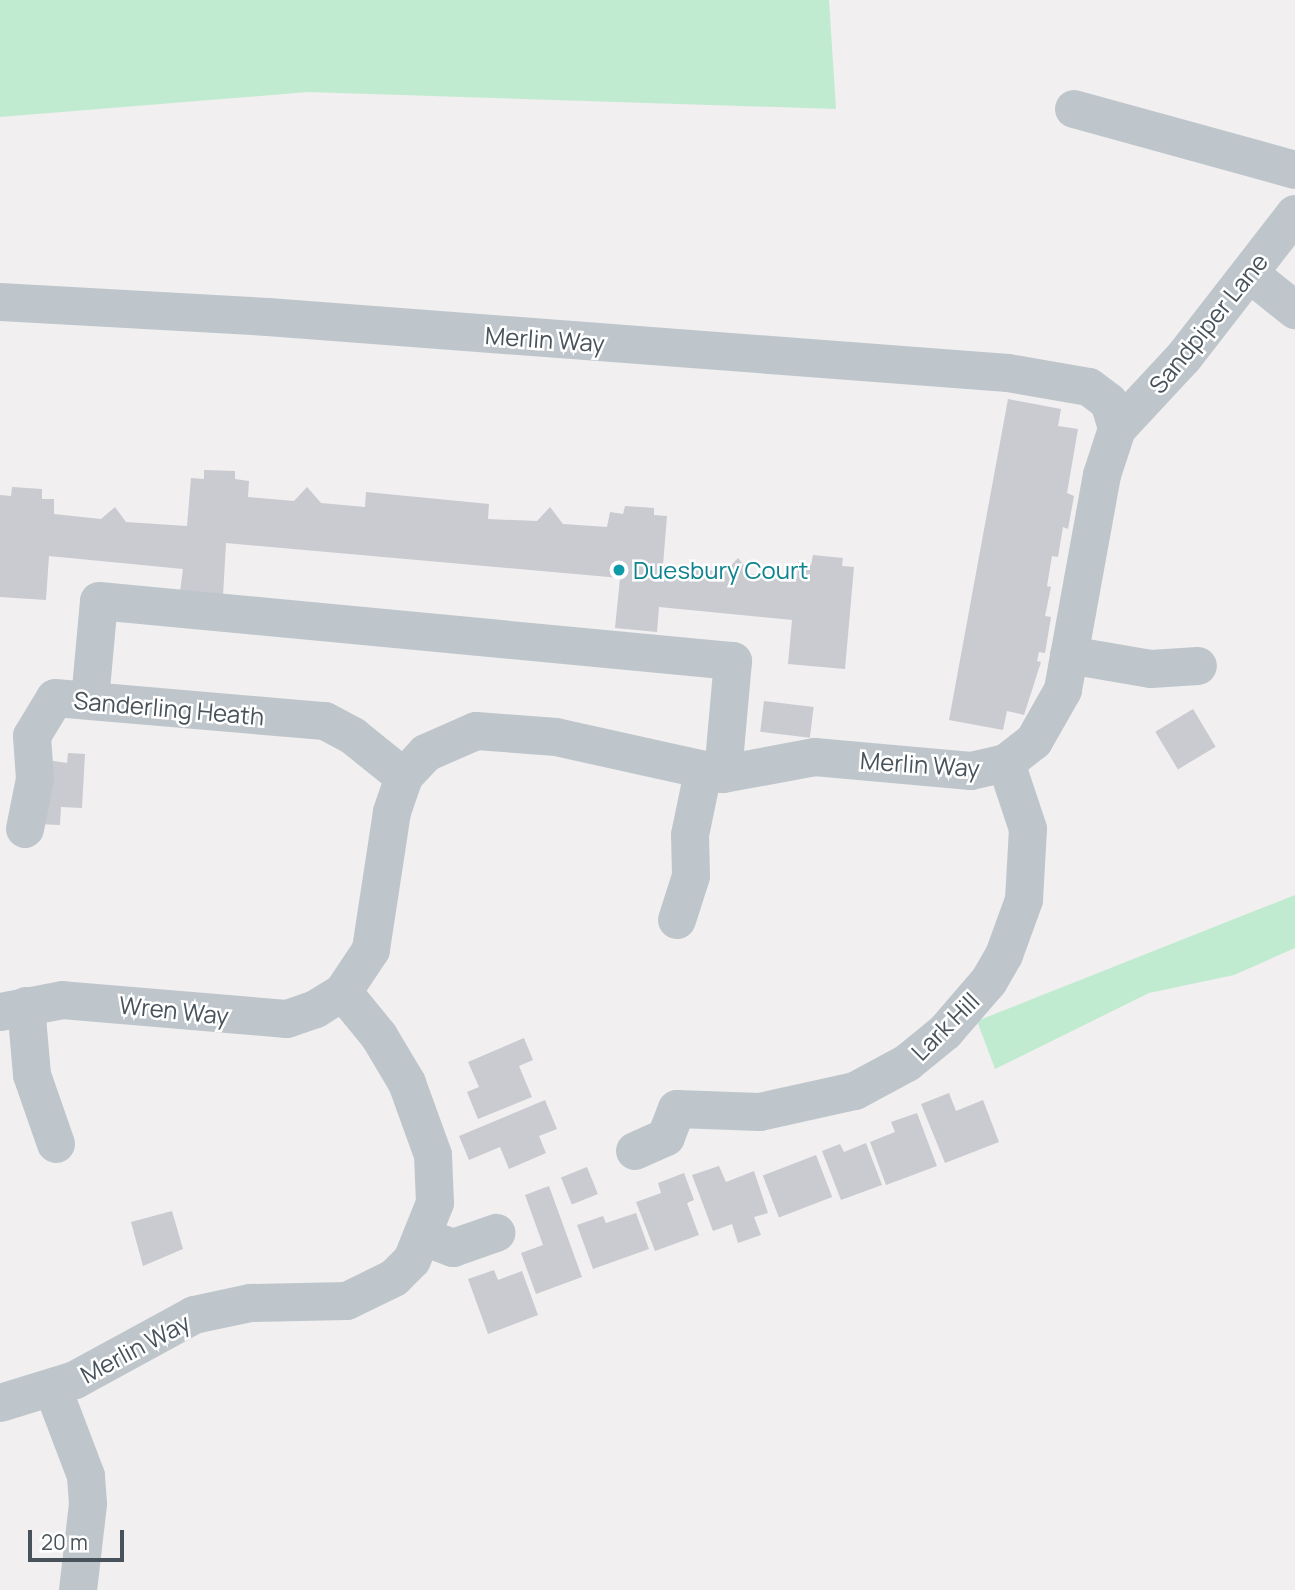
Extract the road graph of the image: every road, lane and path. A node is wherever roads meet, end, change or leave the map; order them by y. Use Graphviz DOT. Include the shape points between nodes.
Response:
graph roads {
  1 [pos="1074,109"];
  2 [pos="1295,170"];
  3 [pos="1295,214"];
  4 [pos="1250,274"];
  5 [pos="0,302"];
  6 [pos="1295,310"];
  7 [pos="1117,429"];
  8 [pos="1069,655"];
  9 [pos="1198,666"];
  10 [pos="73,699"];
  11 [pos="1006,763"];
  12 [pos="713,773"];
  13 [pos="404,777"];
  14 [pos="25,829"];
  15 [pos="677,920"];
  16 [pos="343,992"];
  17 [pos="13,1009"];
  18 [pos="56,1144"];
  19 [pos="635,1151"];
  20 [pos="496,1233"];
  21 [pos="424,1237"];
  22 [pos="53,1389"];
  23 [pos="0,1403"];
  24 [pos="78,1590"];
  1 -- 2 [label="street"];
  3 -- 4 [label="street, Sandpiper Lane"];
  4 -- 6 [label="street"];
  4 -- 7 [label="street, Sandpiper Lane"];
  5 -- 7 [label="street, Merlin Way" via="281,318 1008,373 1089,387 1110,402"];
  7 -- 8 [label="street, Merlin Way" via="1102,475"];
  8 -- 9 [label="street" via="1151,669"];
  8 -- 11 [label="street, Merlin Way" via="1063,690 1045,726 1023,752"];
  10 -- 12 [label="street" via="95,644 99,601 733,661"];
  10 -- 13 [label="street, Sanderling Heath" via="325,721 353,736"];
  10 -- 14 [label="street, Sanderling Heath" via="32,736 35,779"];
  11 -- 12 [label="street, Merlin Way" via="971,771 815,757"];
  11 -- 19 [label="street, Lark Hill" via="1028,829 1028,871 1018,919 989,981 945,1032 883,1079 749,1127 677,1109 666,1137"];
  12 -- 13 [label="street, Merlin Way" via="556,737 476,731 426,753"];
  12 -- 15 [label="street" via="690,835 691,876"];
  13 -- 16 [label="street, Merlin Way" via="392,813 374,939"];
  16 -- 17 [label="street, Wren Way" via="316,1009 288,1018 91,1002"];
  16 -- 21 [label="street, Merlin Way" via="379,1035 426,1129 433,1155 435,1203"];
  17 -- 18 [label="street"];
  20 -- 21 [label="street" via="453,1248"];
  21 -- 22 [label="street, Merlin Way" via="394,1278 347,1301 250,1303 194,1315"];
  22 -- 23 [label="street, Merlin Way"];
  22 -- 24 [label="street" via="86,1476 88,1504"];
}
